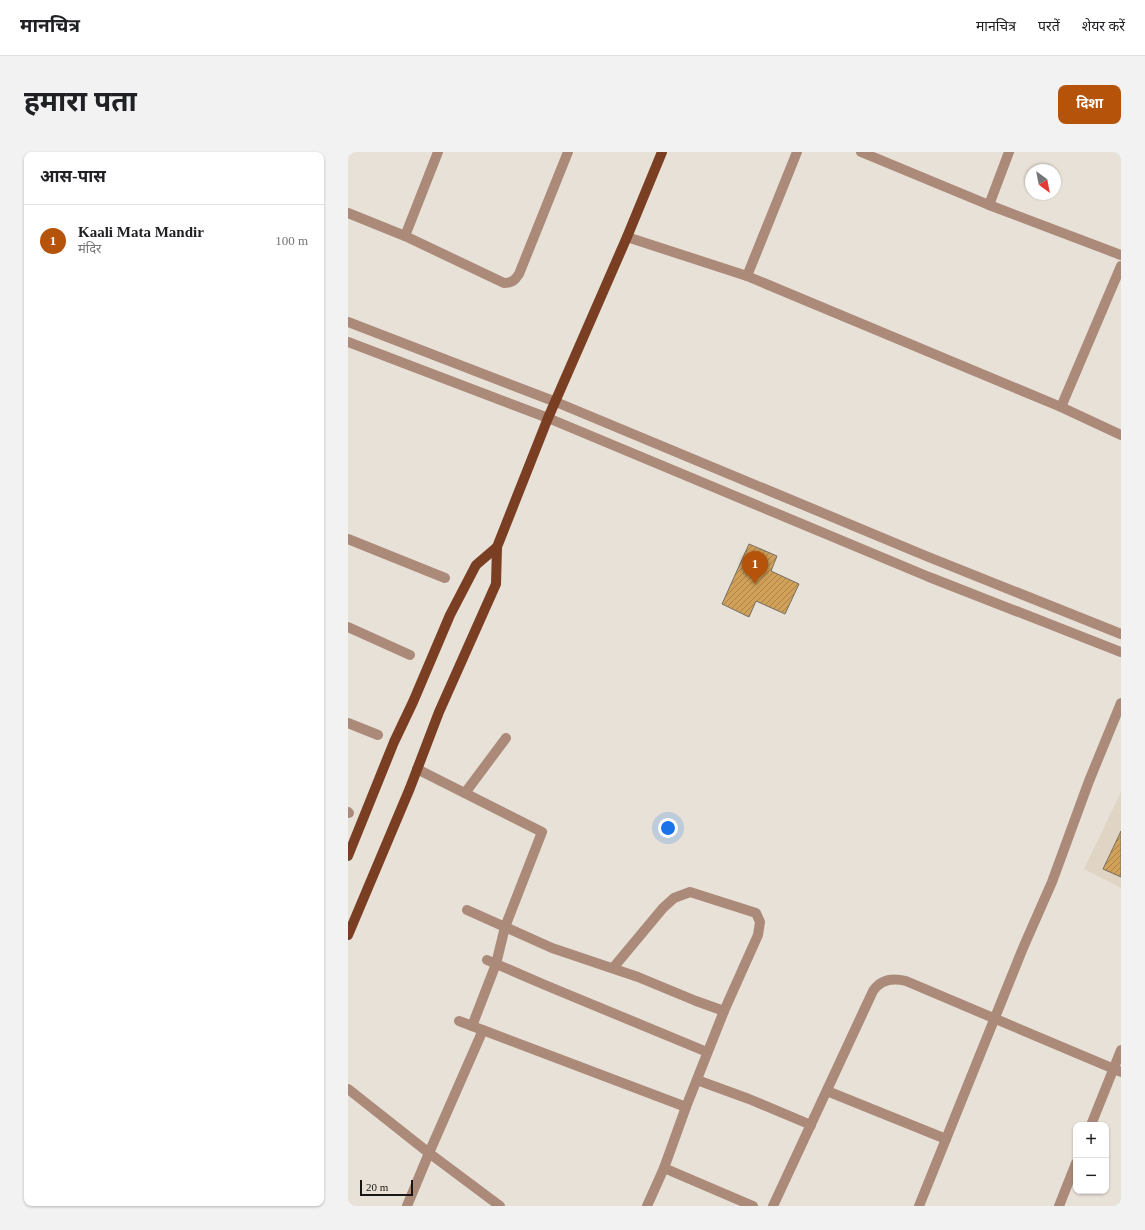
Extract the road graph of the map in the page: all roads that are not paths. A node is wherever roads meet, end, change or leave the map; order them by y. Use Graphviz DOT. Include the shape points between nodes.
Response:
graph roads {
  1 [pos="438,152"];
  2 [pos="568,152"];
  3 [pos="662,152"];
  4 [pos="797,152"];
  5 [pos="861,152"];
  6 [pos="1010,152"];
  7 [pos="989,205"];
  8 [pos="348,213"];
  9 [pos="405,236"];
  10 [pos="628,237"];
  11 [pos="1121,255"];
  12 [pos="1121,266"];
  13 [pos="747,276"];
  14 [pos="348,322"];
  15 [pos="348,342"];
  16 [pos="556,402"];
  17 [pos="1061,407"];
  18 [pos="548,418"];
  19 [pos="1121,435"];
  20 [pos="348,539"];
  21 [pos="497,547"];
  22 [pos="445,578"];
  23 [pos="348,627"];
  24 [pos="1121,634"];
  25 [pos="1121,652"];
  26 [pos="410,655"];
  27 [pos="1121,702"];
  28 [pos="348,723"];
  29 [pos="378,735"];
  30 [pos="506,738"];
  31 [pos="417,768"];
  32 [pos="465,793"];
  33 [pos="348,856"];
  34 [pos="467,910"];
  35 [pos="505,927"];
  36 [pos="348,935"];
  37 [pos="491,962"];
  38 [pos="613,968"];
  39 [pos="724,1010"];
  40 [pos="995,1019"];
  41 [pos="459,1021"];
  42 [pos="472,1026"];
  43 [pos="483,1030"];
  44 [pos="1121,1050"];
  45 [pos="707,1052"];
  46 [pos="1117,1070"];
  47 [pos="697,1080"];
  48 [pos="348,1089"];
  49 [pos="827,1090"];
  50 [pos="686,1107"];
  51 [pos="1092,1122"];
  52 [pos="811,1125"];
  53 [pos="946,1139"];
  54 [pos="429,1153"];
  55 [pos="664,1168"];
  56 [pos="1073,1171"];
  57 [pos="407,1206"];
  58 [pos="500,1206"];
  59 [pos="647,1206"];
  60 [pos="753,1206"];
  61 [pos="773,1206"];
  62 [pos="919,1206"];
  63 [pos="1059,1206"];
  1 -- 9 [label="street"];
  2 -- 9 [label="street" via="520,274 515,280 504,283"];
  3 -- 10 [label="main road"];
  4 -- 13 [label="street"];
  5 -- 7 [label="street"];
  6 -- 7 [label="street"];
  7 -- 11 [label="street"];
  8 -- 9 [label="street"];
  10 -- 13 [label="street"];
  10 -- 16 [label="main road"];
  12 -- 17 [label="street"];
  13 -- 17 [label="street"];
  14 -- 16 [label="street"];
  15 -- 18 [label="street"];
  16 -- 18 [label="main road"];
  16 -- 24 [label="street"];
  17 -- 19 [label="street"];
  18 -- 21 [label="main road"];
  18 -- 25 [label="street" via="929,577"];
  20 -- 22 [label="street"];
  21 -- 31 [label="main road" via="496,584"];
  21 -- 33 [label="main road" via="476,565 450,614"];
  23 -- 26 [label="street"];
  27 -- 40 [label="street" via="1052,882"];
  28 -- 29 [label="street"];
  30 -- 32 [label="street"];
  31 -- 32 [label="street"];
  31 -- 36 [label="main road"];
  32 -- 35 [label="street" via="542,832"];
  34 -- 35 [label="street"];
  35 -- 37 [label="street"];
  35 -- 38 [label="street" via="552,948"];
  37 -- 42 [label="street"];
  37 -- 45 [label="street"];
  38 -- 39 [label="street"];
  38 -- 39 [label="street" via="674,898 690,892 756,913 760,922 758,935"];
  39 -- 45 [label="street"];
  40 -- 46 [label="street"];
  40 -- 49 [label="street" via="906,981 897,979 883,982 873,991"];
  40 -- 53 [label="street"];
  41 -- 42 [label="street"];
  42 -- 43 [label="street"];
  43 -- 50 [label="street"];
  43 -- 54 [label="street"];
  44 -- 46 [label="street"];
  45 -- 47 [label="street"];
  46 -- 51 [label="street"];
  47 -- 50 [label="street"];
  47 -- 52 [label="street"];
  48 -- 54 [label="street"];
  49 -- 52 [label="street"];
  49 -- 53 [label="street"];
  50 -- 55 [label="street"];
  52 -- 61 [label="street"];
  53 -- 62 [label="street"];
  54 -- 57 [label="street"];
  54 -- 58 [label="street"];
  55 -- 59 [label="street"];
  55 -- 60 [label="street"];
  56 -- 63 [label="street"];
}
